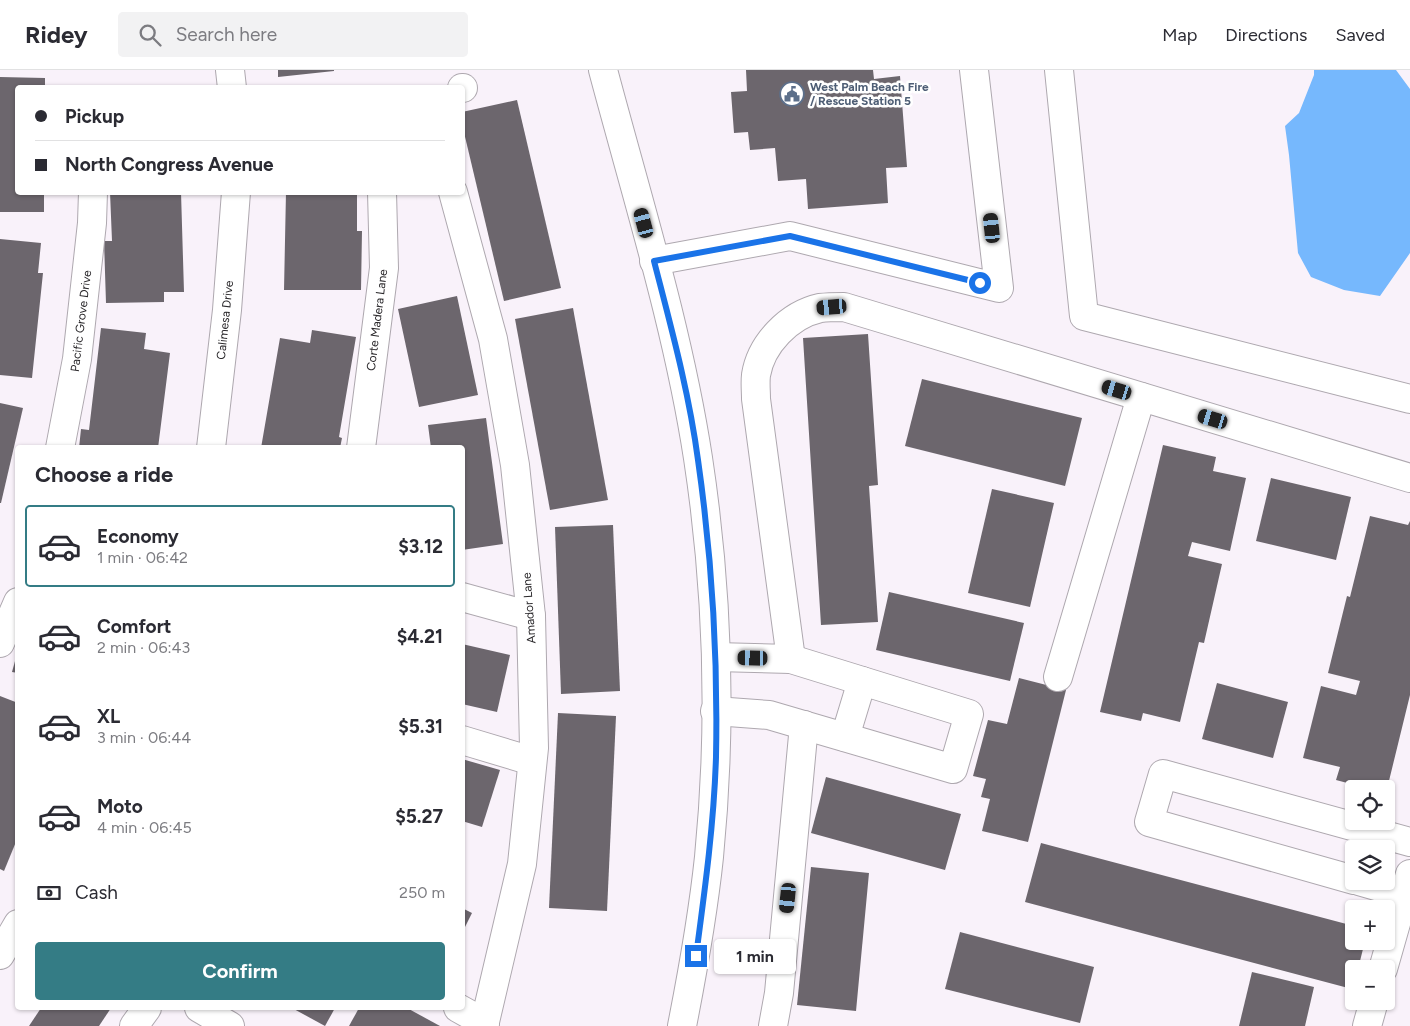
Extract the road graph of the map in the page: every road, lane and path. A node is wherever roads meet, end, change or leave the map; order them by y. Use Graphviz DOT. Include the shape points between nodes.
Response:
graph roads {
  1 [pos="230,70"];
  2 [pos="603,70"];
  3 [pos="974,70"];
  4 [pos="1059,70"];
  5 [pos="232,85"];
  6 [pos="93,195"];
  7 [pos="236,195"];
  8 [pos="382,195"];
  9 [pos="454,195"];
  10 [pos="654,261"];
  11 [pos="1408,395"];
  12 [pos="1141,397"];
  13 [pos="61,445"];
  14 [pos="211,445"];
  15 [pos="361,445"];
  16 [pos="1410,478"];
  17 [pos="465,598"];
  18 [pos="15,609"];
  19 [pos="531,616"];
  20 [pos="0,644"];
  21 [pos="716,657"];
  22 [pos="791,659"];
  23 [pos="1058,678"];
  24 [pos="862,682"];
  25 [pos="716,711"];
  26 [pos="804,725"];
  27 [pos="845,737"];
  28 [pos="465,741"];
  29 [pos="532,761"];
  30 [pos="1410,842"];
  31 [pos="1345,877"];
  32 [pos="1407,884"];
  33 [pos="15,929"];
  34 [pos="0,955"];
  35 [pos="1386,960"];
  36 [pos="146,1010"];
  37 [pos="202,1010"];
  38 [pos="461,1010"];
  39 [pos="1371,1010"];
  40 [pos="485,1024"];
  41 [pos="134,1026"];
  42 [pos="230,1026"];
  43 [pos="682,1026"];
  44 [pos="773,1026"];
  45 [pos="1367,1026"];
  1 -- 5 [label="street"];
  2 -- 10 [label="street"];
  3 -- 10 [label="street" via="999,288 790,236"];
  4 -- 11 [label="street" via="1084,316"];
  6 -- 13 [label="street, Pacific Grove Drive" via="77,359"];
  7 -- 14 [label="street, Calimesa Drive"];
  8 -- 15 [label="street, Corte Madera Lane" via="384,268"];
  9 -- 19 [label="street, Amador Lane" via="493,339 515,465"];
  10 -- 21 [label="street" via="679,360 698,458 710,557"];
  12 -- 16 [label="street"];
  12 -- 22 [label="street" via="844,306 819,308 796,317 773,338 756,374 756,399"];
  12 -- 23 [label="street"];
  17 -- 19 [label="street"];
  18 -- 20 [label="street"];
  19 -- 29 [label="street, Amador Lane"];
  21 -- 22 [label="street"];
  21 -- 25 [label="street"];
  22 -- 24 [label="street"];
  24 -- 27 [label="street"];
  24 -- 27 [label="street" via="969,714 953,769"];
  25 -- 26 [label="street" via="769,715"];
  25 -- 43 [label="street" via="709,857 696,956"];
  26 -- 27 [label="street"];
  26 -- 44 [label="street" via="779,994"];
  28 -- 29 [label="street"];
  29 -- 40 [label="street, Amador Lane" via="522,864"];
  30 -- 31 [label="street" via="1163,774 1149,822"];
  32 -- 35 [label="street"];
  33 -- 34 [label="street"];
  36 -- 41 [label="street"];
  37 -- 42 [label="street"];
  38 -- 40 [label="street"];
  39 -- 45 [label="street"];
}
